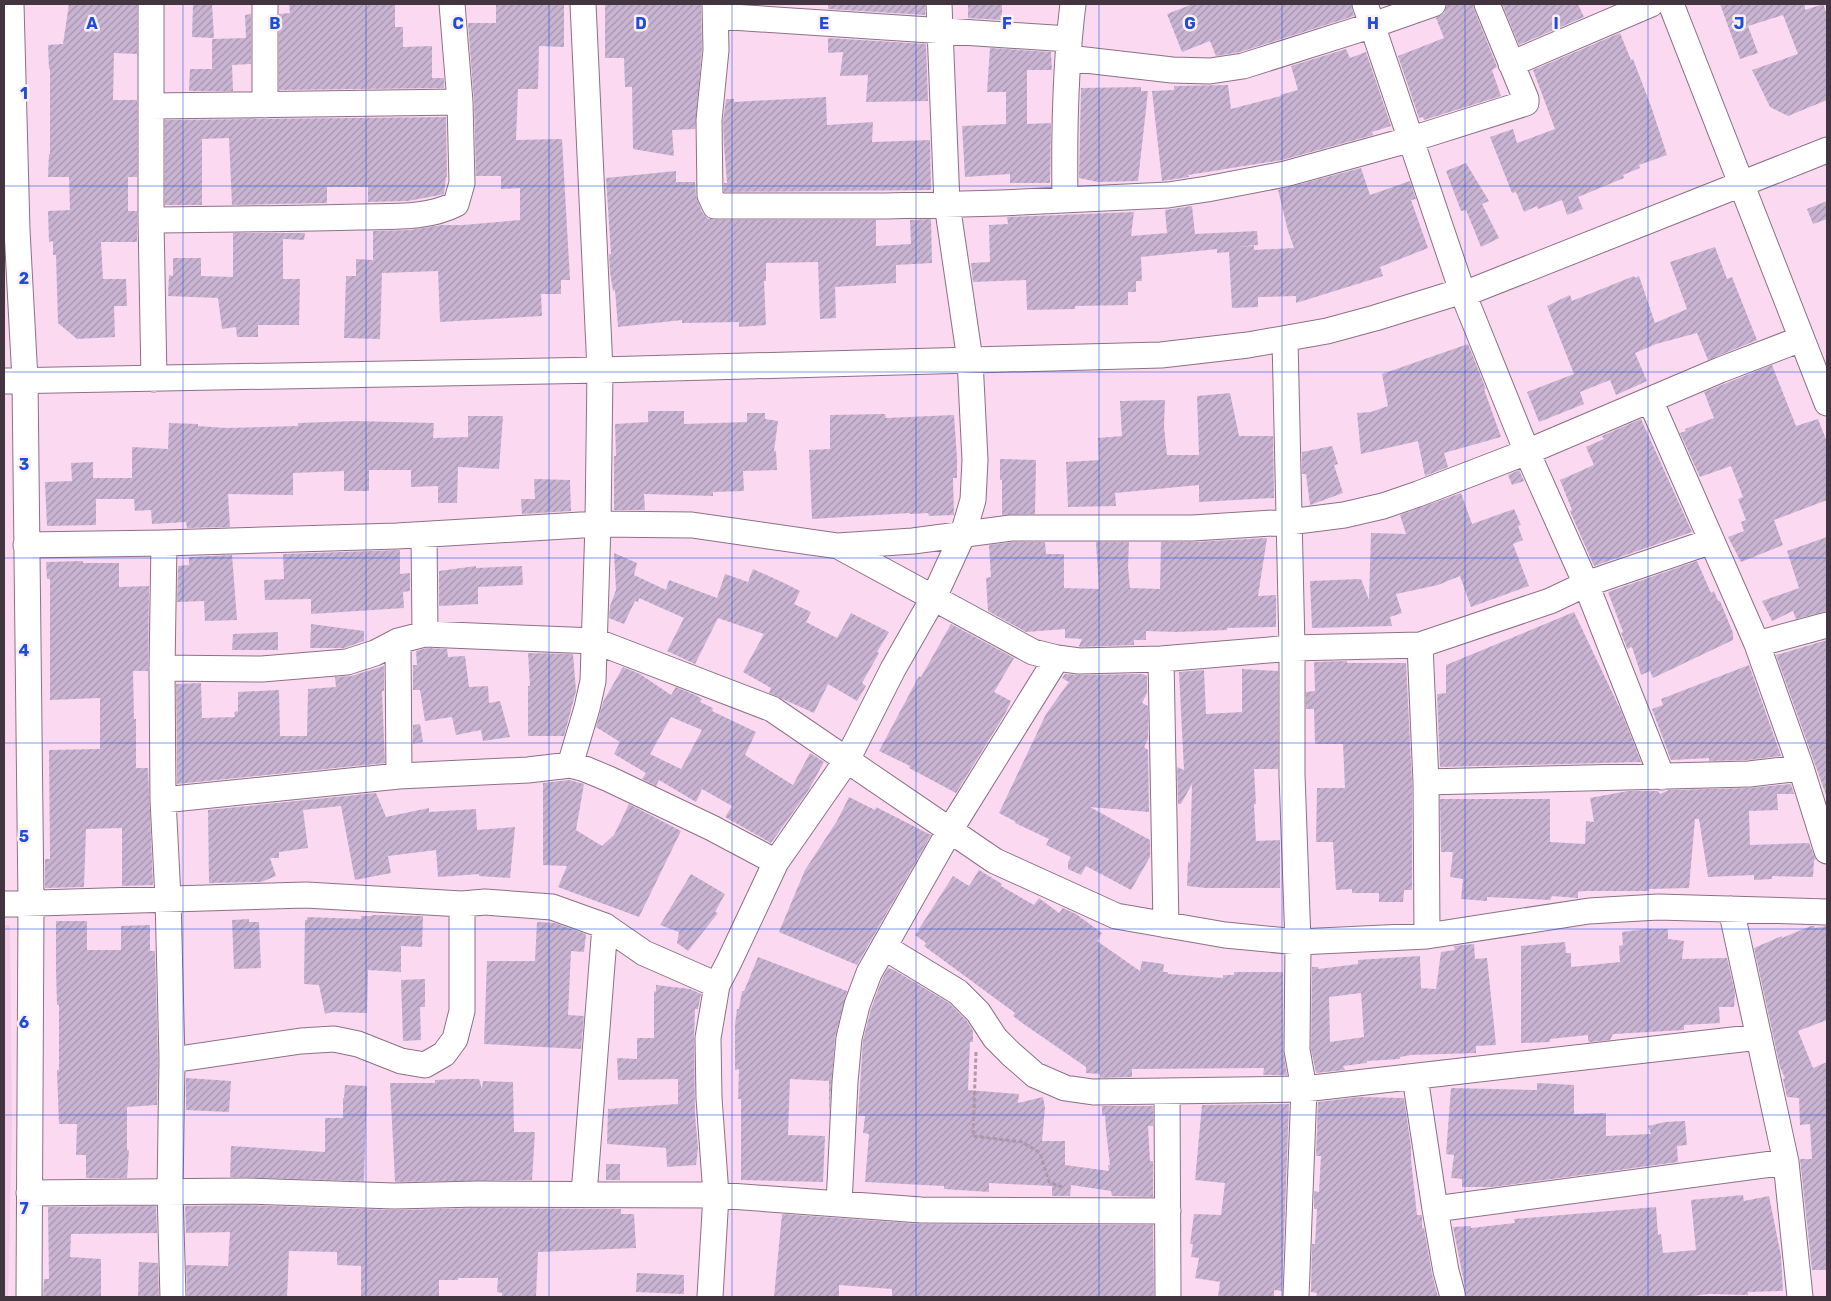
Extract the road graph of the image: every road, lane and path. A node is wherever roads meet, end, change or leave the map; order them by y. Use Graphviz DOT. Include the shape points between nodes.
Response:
graph roads {
  1 [pos="12,4"];
  2 [pos="151,4"];
  3 [pos="265,4"];
  4 [pos="452,4"];
  5 [pos="583,4"];
  6 [pos="939,4"];
  7 [pos="1073,4"];
  8 [pos="1433,4"];
  9 [pos="1487,4"];
  10 [pos="1651,4"];
  11 [pos="1670,4"];
  12 [pos="715,10"];
  13 [pos="1369,15"];
  14 [pos="939,30"];
  15 [pos="1068,49"];
  16 [pos="1511,64"];
  17 [pos="460,102"];
  18 [pos="265,105"];
  19 [pos="151,106"];
  20 [pos="1412,139"];
  21 [pos="1827,150"];
  22 [pos="1740,184"];
  23 [pos="1065,199"];
  24 [pos="947,204"];
  25 [pos="151,220"];
  26 [pos="10,230"];
  27 [pos="1462,291"];
  28 [pos="1285,339"];
  29 [pos="1801,339"];
  30 [pos="970,360"];
  31 [pos="600,370"];
  32 [pos="154,379"];
  33 [pos="14,381"];
  34 [pos="1824,388"];
  35 [pos="1650,400"];
  36 [pos="1527,452"];
  37 [pos="1289,522"];
  38 [pos="598,524"];
  39 [pos="963,534"];
  40 [pos="424,535"];
  41 [pos="1712,541"];
  42 [pos="164,543"];
  43 [pos="26,545"];
  44 [pos="838,546"];
  45 [pos="1586,584"];
  46 [pos="934,597"];
  47 [pos="1827,625"];
  48 [pos="425,634"];
  49 [pos="398,641"];
  50 [pos="595,641"];
  51 [pos="1757,644"];
  52 [pos="1420,645"];
  53 [pos="1292,648"];
  54 [pos="1057,658"];
  55 [pos="1161,659"];
  56 [pos="162,668"];
  57 [pos="847,760"];
  58 [pos="570,765"];
  59 [pos="1801,768"];
  60 [pos="399,776"];
  61 [pos="1662,777"];
  62 [pos="1426,782"];
  63 [pos="163,800"];
  64 [pos="950,830"];
  65 [pos="1827,851"];
  66 [pos="776,862"];
  67 [pos="168,898"];
  68 [pos="4,904"];
  69 [pos="31,904"];
  70 [pos="462,904"];
  71 [pos="1731,909"];
  72 [pos="1827,912"];
  73 [pos="1166,925"];
  74 [pos="606,926"];
  75 [pos="1427,936"];
  76 [pos="1298,942"];
  77 [pos="884,947"];
  78 [pos="717,985"];
  79 [pos="1759,1036"];
  80 [pos="976,1050"];
  81 [pos="172,1060"];
  82 [pos="1415,1077"];
  83 [pos="1304,1089"];
  84 [pos="1166,1091"];
  85 [pos="1786,1162"];
  86 [pos="170,1191"];
  87 [pos="30,1193"];
  88 [pos="584,1194"];
  89 [pos="716,1196"];
  90 [pos="839,1204"];
  91 [pos="1434,1209"];
  92 [pos="1087,1211"];
  93 [pos="1168,1211"];
  94 [pos="29,1297"];
  95 [pos="173,1297"];
  96 [pos="710,1297"];
  97 [pos="1168,1297"];
  98 [pos="1296,1297"];
  99 [pos="1453,1297"];
  100 [pos="1800,1297"];
  1 -- 26 [label="street"];
  2 -- 19 [label="street"];
  3 -- 18 [label="street"];
  4 -- 17 [label="street"];
  5 -- 31 [label="street"];
  6 -- 14 [label="street"];
  7 -- 15 [label="street"];
  8 -- 13 [label="street"];
  9 -- 16 [label="street"];
  10 -- 16 [label="street"];
  11 -- 22 [label="street"];
  12 -- 14 [label="street"];
  12 -- 24 [label="street" via="716,50 709,120 710,195 715,206"];
  13 -- 15 [label="street" via="1244,66 1210,72 1172,70"];
  13 -- 20 [label="street"];
  14 -- 15 [label="street"];
  14 -- 24 [label="street"];
  15 -- 23 [label="street"];
  16 -- 20 [label="street" via="1526,102"];
  17 -- 18 [label="street"];
  17 -- 25 [label="street" via="462,183 456,204 443,211 330,218"];
  18 -- 19 [label="street"];
  19 -- 25 [label="street"];
  20 -- 23 [label="street" via="1285,174 1207,190 1168,195"];
  20 -- 27 [label="street"];
  21 -- 22 [label="street"];
  22 -- 27 [label="street" via="1469,292"];
  22 -- 29 [label="street"];
  23 -- 24 [label="street"];
  24 -- 30 [label="street"];
  25 -- 32 [label="street"];
  26 -- 33 [label="street"];
  27 -- 28 [label="street" via="1328,331"];
  27 -- 36 [label="street"];
  28 -- 30 [label="street" via="1161,355"];
  28 -- 37 [label="street"];
  29 -- 34 [label="street"];
  29 -- 35 [label="street"];
  30 -- 31 [label="street"];
  30 -- 39 [label="street" via="975,460 973,500"];
  31 -- 32 [label="street"];
  31 -- 38 [label="street"];
  32 -- 33 [label="street"];
  33 -- 43 [label="street"];
  35 -- 36 [label="street"];
  35 -- 41 [label="street"];
  36 -- 37 [label="street" via="1383,506"];
  36 -- 45 [label="street"];
  37 -- 39 [label="street" via="1193,528 1011,528"];
  37 -- 53 [label="street"];
  38 -- 40 [label="street"];
  38 -- 44 [label="street" via="692,525"];
  38 -- 50 [label="street"];
  39 -- 44 [label="street"];
  39 -- 46 [label="street"];
  40 -- 42 [label="street"];
  40 -- 48 [label="street"];
  41 -- 45 [label="street"];
  41 -- 51 [label="street"];
  42 -- 43 [label="street"];
  42 -- 56 [label="street"];
  43 -- 69 [label="street"];
  44 -- 46 [label="street"];
  45 -- 52 [label="street" via="1550,601"];
  45 -- 61 [label="street"];
  46 -- 54 [label="street" via="1020,646"];
  46 -- 57 [label="street"];
  47 -- 51 [label="street"];
  48 -- 49 [label="street"];
  48 -- 50 [label="street"];
  49 -- 56 [label="street" via="347,662 262,669"];
  49 -- 60 [label="street"];
  50 -- 57 [label="street" via="772,709"];
  50 -- 58 [label="street" via="593,681"];
  51 -- 59 [label="street"];
  52 -- 53 [label="street"];
  52 -- 62 [label="street"];
  53 -- 55 [label="street"];
  53 -- 76 [label="street" via="1292,774"];
  54 -- 55 [label="street" via="1079,661"];
  54 -- 64 [label="street"];
  55 -- 73 [label="street"];
  56 -- 63 [label="street"];
  57 -- 64 [label="street"];
  57 -- 66 [label="street"];
  58 -- 60 [label="street"];
  58 -- 66 [label="street" via="609,779"];
  59 -- 61 [label="street" via="1749,774"];
  59 -- 65 [label="street"];
  60 -- 63 [label="street"];
  61 -- 62 [label="street"];
  62 -- 75 [label="street"];
  63 -- 67 [label="street"];
  64 -- 73 [label="street" via="995,861 1116,916"];
  64 -- 77 [label="street"];
  66 -- 78 [label="street"];
  67 -- 69 [label="street"];
  67 -- 70 [label="street" via="306,895"];
  67 -- 81 [label="street"];
  68 -- 69 [label="street"];
  69 -- 87 [label="street"];
  70 -- 74 [label="street" via="485,902 552,908"];
  70 -- 81 [label="street" via="462,1011 455,1039 444,1054 425,1065 400,1062 358,1044 334,1039"];
  71 -- 72 [label="street"];
  71 -- 75 [label="street" via="1658,907 1589,911"];
  71 -- 79 [label="street"];
  73 -- 76 [label="street"];
  74 -- 78 [label="street" via="644,954"];
  74 -- 88 [label="street"];
  75 -- 76 [label="street"];
  76 -- 83 [label="street" via="1297,1050"];
  77 -- 84 [label="street" via="958,992 1010,1054 1035,1075 1065,1088 1093,1092"];
  77 -- 90 [label="street" via="857,1004 849,1038"];
  78 -- 89 [label="street" via="708,1038"];
  79 -- 82 [label="street"];
  79 -- 85 [label="street"];
  80 -- 92 [label="path" via="973,1136 1022,1142 1040,1153 1049,1182 1067,1188"];
  81 -- 86 [label="street"];
  82 -- 83 [label="street"];
  82 -- 91 [label="street"];
  83 -- 84 [label="street"];
  83 -- 98 [label="street"];
  84 -- 93 [label="street"];
  85 -- 91 [label="street"];
  85 -- 100 [label="street"];
  86 -- 87 [label="street"];
  86 -- 88 [label="street" via="394,1196"];
  86 -- 95 [label="street"];
  87 -- 94 [label="street"];
  88 -- 89 [label="street"];
  89 -- 90 [label="street"];
  89 -- 96 [label="street"];
  90 -- 92 [label="street" via="920,1210"];
  91 -- 99 [label="street"];
  92 -- 93 [label="street"];
  93 -- 97 [label="street"];
}
